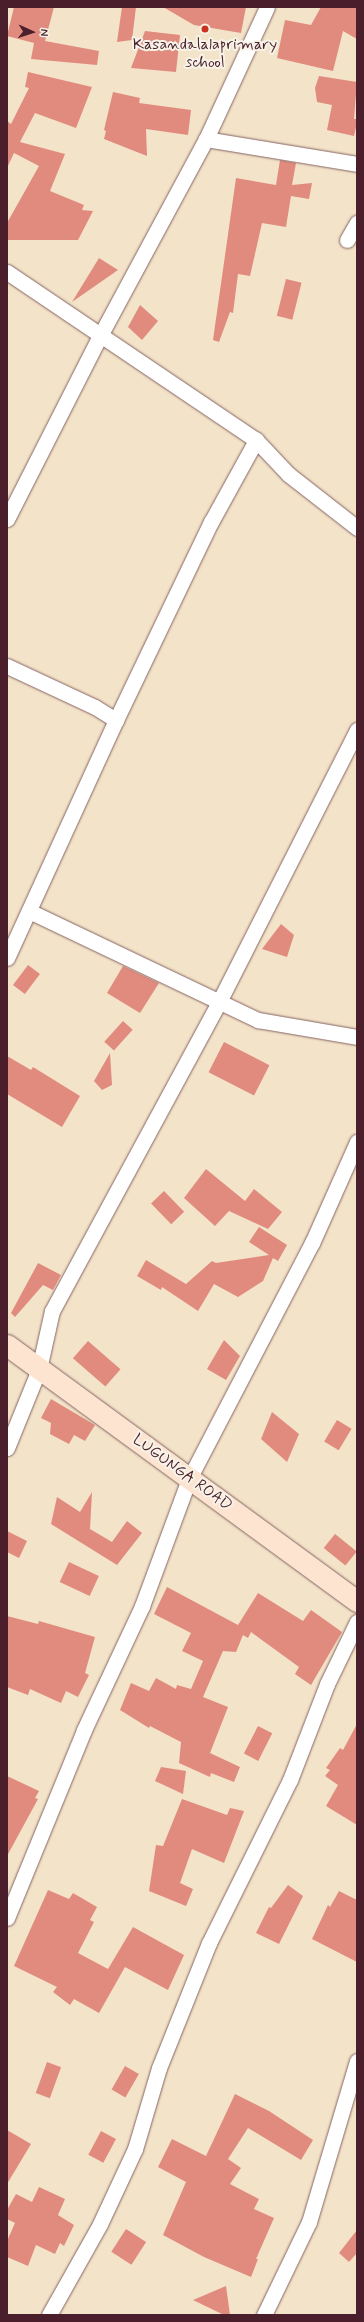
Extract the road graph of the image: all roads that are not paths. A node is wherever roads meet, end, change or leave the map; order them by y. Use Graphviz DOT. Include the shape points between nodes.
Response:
graph roads {
  1 [pos="267,7"];
  2 [pos="206,139"];
  3 [pos="357,164"];
  4 [pos="357,223"];
  5 [pos="346,240"];
  6 [pos="7,272"];
  7 [pos="101,334"];
  8 [pos="256,440"];
  9 [pos="7,519"];
  10 [pos="357,528"];
  11 [pos="7,666"];
  12 [pos="116,720"];
  13 [pos="357,730"];
  14 [pos="29,911"];
  15 [pos="7,958"];
  16 [pos="220,1000"];
  17 [pos="357,1037"];
  18 [pos="357,1142"];
  19 [pos="7,1345"];
  20 [pos="39,1368"];
  21 [pos="7,1448"];
  22 [pos="189,1479"];
  23 [pos="357,1601"];
  24 [pos="357,1622"];
  25 [pos="7,1918"];
  26 [pos="357,2061"];
  27 [pos="49,2315"];
  28 [pos="264,2315"];
  1 -- 2 [label="street"];
  2 -- 3 [label="street"];
  2 -- 7 [label="street"];
  4 -- 5 [label="street"];
  6 -- 7 [label="street"];
  7 -- 8 [label="street"];
  7 -- 9 [label="street"];
  8 -- 10 [label="street" via="288,474"];
  8 -- 12 [label="street" via="211,522"];
  11 -- 12 [label="street" via="95,707"];
  12 -- 14 [label="street"];
  13 -- 16 [label="street"];
  14 -- 15 [label="street"];
  14 -- 16 [label="street"];
  16 -- 17 [label="street" via="258,1020"];
  16 -- 20 [label="street" via="52,1311"];
  18 -- 22 [label="street" via="312,1243"];
  19 -- 20 [label="street, LUGUNGA ROAD"];
  20 -- 21 [label="street"];
  20 -- 22 [label="street, LUGUNGA ROAD"];
  22 -- 23 [label="street, LUGUNGA ROAD"];
  22 -- 25 [label="street" via="142,1606 84,1730"];
  24 -- 27 [label="street" via="327,1684 290,1780 209,1943 159,2068 135,2149 100,2224"];
  26 -- 28 [label="street" via="309,2222"];
}
